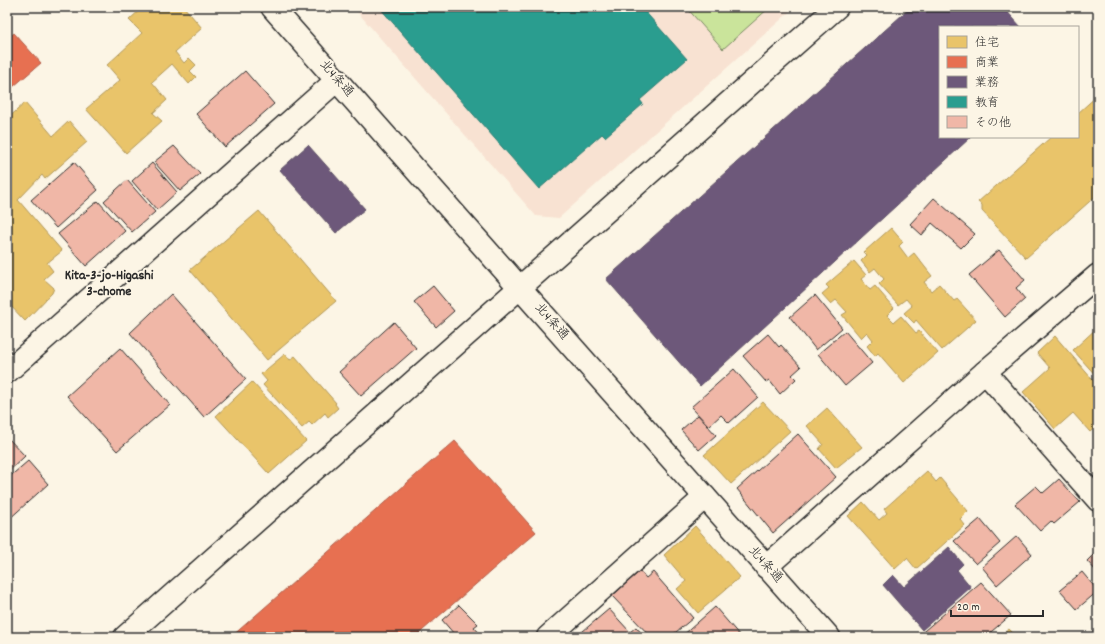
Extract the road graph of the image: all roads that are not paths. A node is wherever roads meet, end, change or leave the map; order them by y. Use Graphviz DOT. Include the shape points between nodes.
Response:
graph roads {
  1 [pos="272,7"];
  2 [pos="838,7"];
  3 [pos="337,80"];
  4 [pos="1098,275"];
  5 [pos="520,288"];
  6 [pos="7,372"];
  7 [pos="985,372"];
  8 [pos="705,497"];
  9 [pos="1098,500"];
  10 [pos="766,567"];
  11 [pos="125,637"];
  12 [pos="548,637"];
  13 [pos="829,637"];
  1 -- 3 [label="street, 北4条通"];
  2 -- 5 [label="street"];
  3 -- 5 [label="street, 北4条通"];
  3 -- 6 [label="street"];
  4 -- 7 [label="street"];
  5 -- 8 [label="street, 北4条通"];
  5 -- 11 [label="street"];
  7 -- 9 [label="street"];
  7 -- 10 [label="street"];
  8 -- 10 [label="street, 北4条通"];
  8 -- 12 [label="street"];
  10 -- 13 [label="street, 北4条通"];
}
